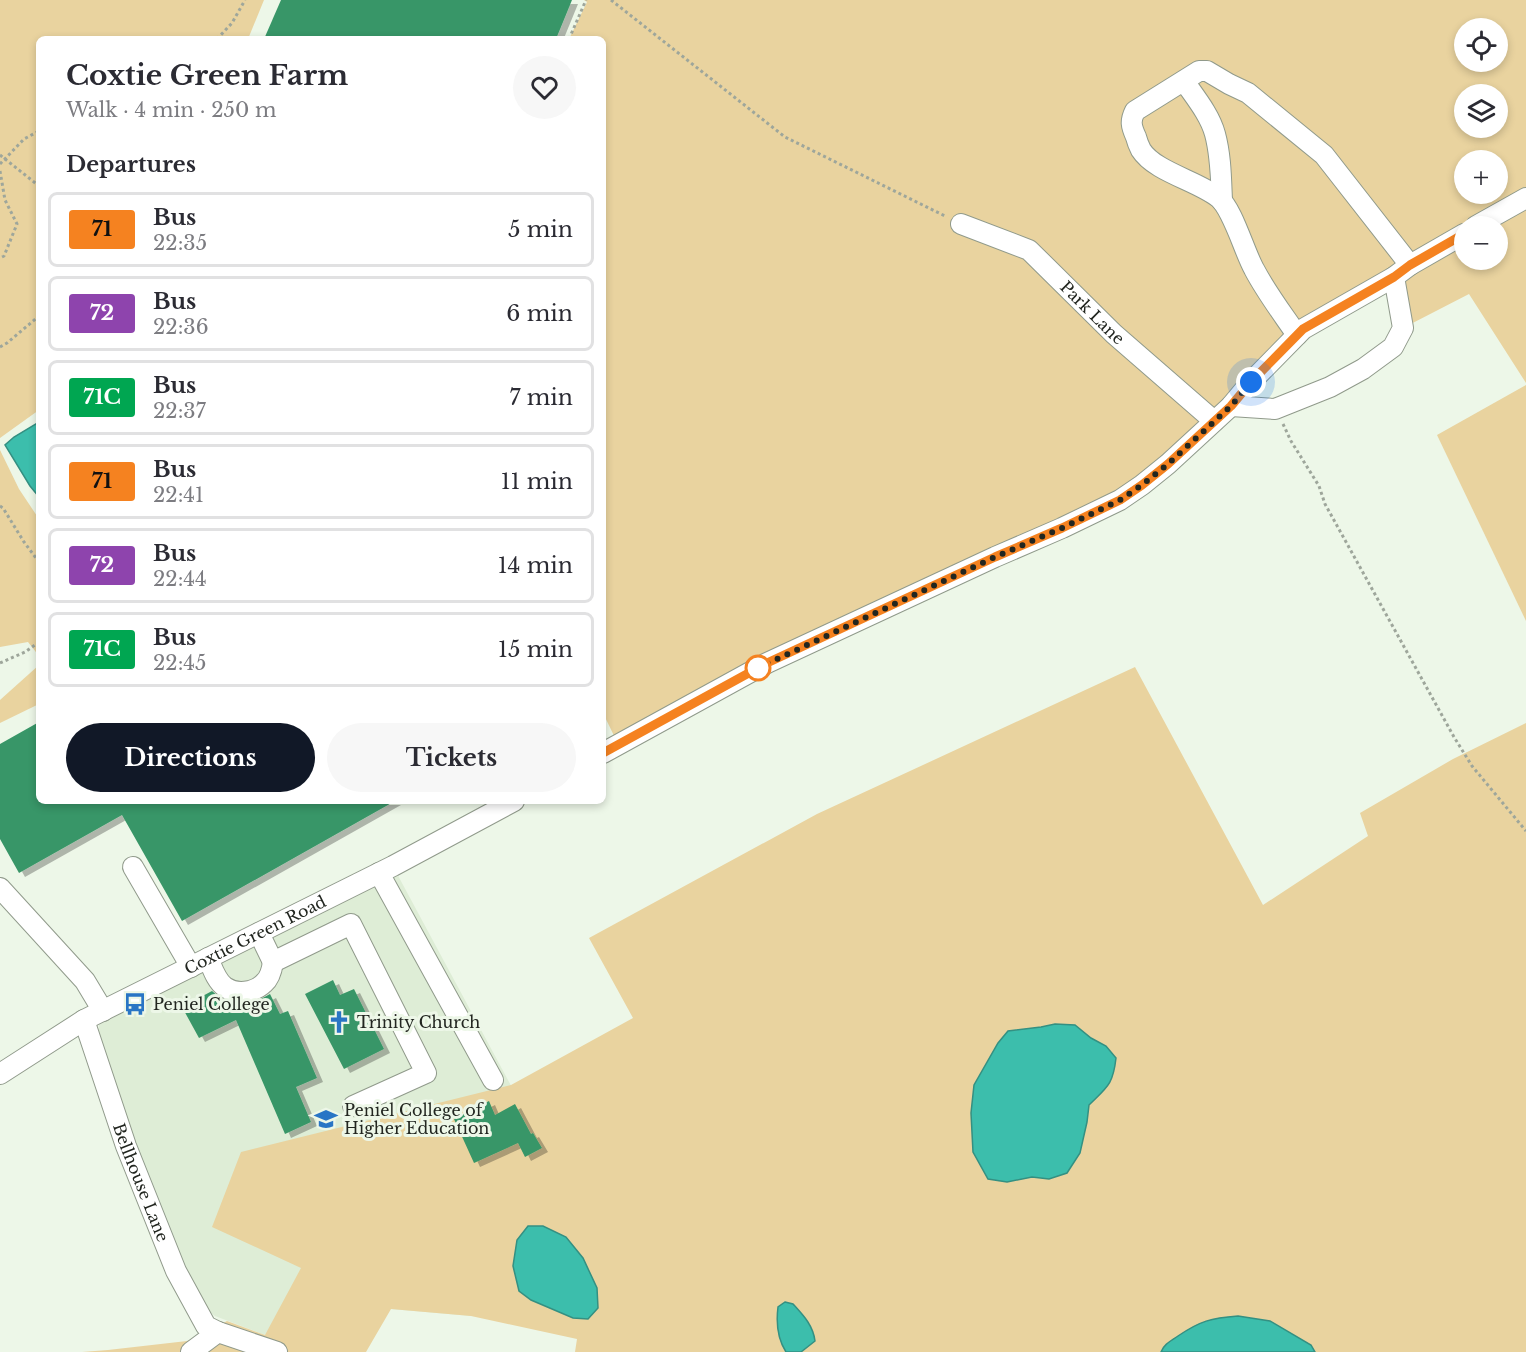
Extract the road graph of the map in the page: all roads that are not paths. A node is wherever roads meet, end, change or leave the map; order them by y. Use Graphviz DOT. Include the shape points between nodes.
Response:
graph roads {
  1 [pos="1184,81"];
  2 [pos="1526,198"];
  3 [pos="1222,201"];
  4 [pos="1494,216"];
  5 [pos="961,224"];
  6 [pos="1454,240"];
  7 [pos="1410,265"];
  8 [pos="1394,277"];
  9 [pos="1297,335"];
  10 [pos="1231,406"];
  11 [pos="1214,421"];
  12 [pos="606,751"];
  13 [pos="508,804"];
  14 [pos="133,867"];
  15 [pos="379,873"];
  16 [pos="0,888"];
  17 [pos="258,933"];
  18 [pos="273,962"];
  19 [pos="199,963"];
  20 [pos="103,1011"];
  21 [pos="84,1020"];
  22 [pos="0,1074"];
  23 [pos="493,1080"];
  24 [pos="353,1106"];
  25 [pos="218,1332"];
  26 [pos="191,1352"];
  27 [pos="277,1352"];
  1 -- 3 [label="street" via="1215,132"];
  1 -- 3 [label="street" via="1135,111 1131,119 1133,131 1150,160"];
  1 -- 7 [label="street" via="1199,71 1207,71 1248,93 1324,155"];
  2 -- 4 [label="street"];
  3 -- 9 [label="street" via="1253,268"];
  5 -- 11 [label="street, Park Lane" via="1029,250 1114,334"];
  6 -- 7 [label="street"];
  7 -- 8 [label="street"];
  8 -- 9 [label="street"];
  8 -- 10 [label="street" via="1403,328 1393,347 1330,387 1275,409"];
  9 -- 10 [label="street"];
  10 -- 11 [label="street"];
  11 -- 12 [label="street" via="1168,464 1120,500 767,663"];
  13 -- 15 [label="street, Coxtie Green Road"];
  14 -- 19 [label="street"];
  15 -- 17 [label="street, Coxtie Green Road"];
  15 -- 23 [label="street"];
  16 -- 20 [label="street" via="85,981"];
  17 -- 18 [label="street"];
  17 -- 19 [label="street, Coxtie Green Road"];
  18 -- 19 [label="street" via="265,983 243,992 224,986"];
  18 -- 24 [label="street" via="351,924 426,1072"];
  19 -- 20 [label="street, Coxtie Green Road"];
  20 -- 21 [label="street, Coxtie Green Road"];
  21 -- 22 [label="street, Coxtie Green Road"];
  21 -- 25 [label="street, Bellhouse Lane" via="126,1146 176,1271 206,1326"];
  25 -- 26 [label="street"];
  25 -- 27 [label="street"];
}
